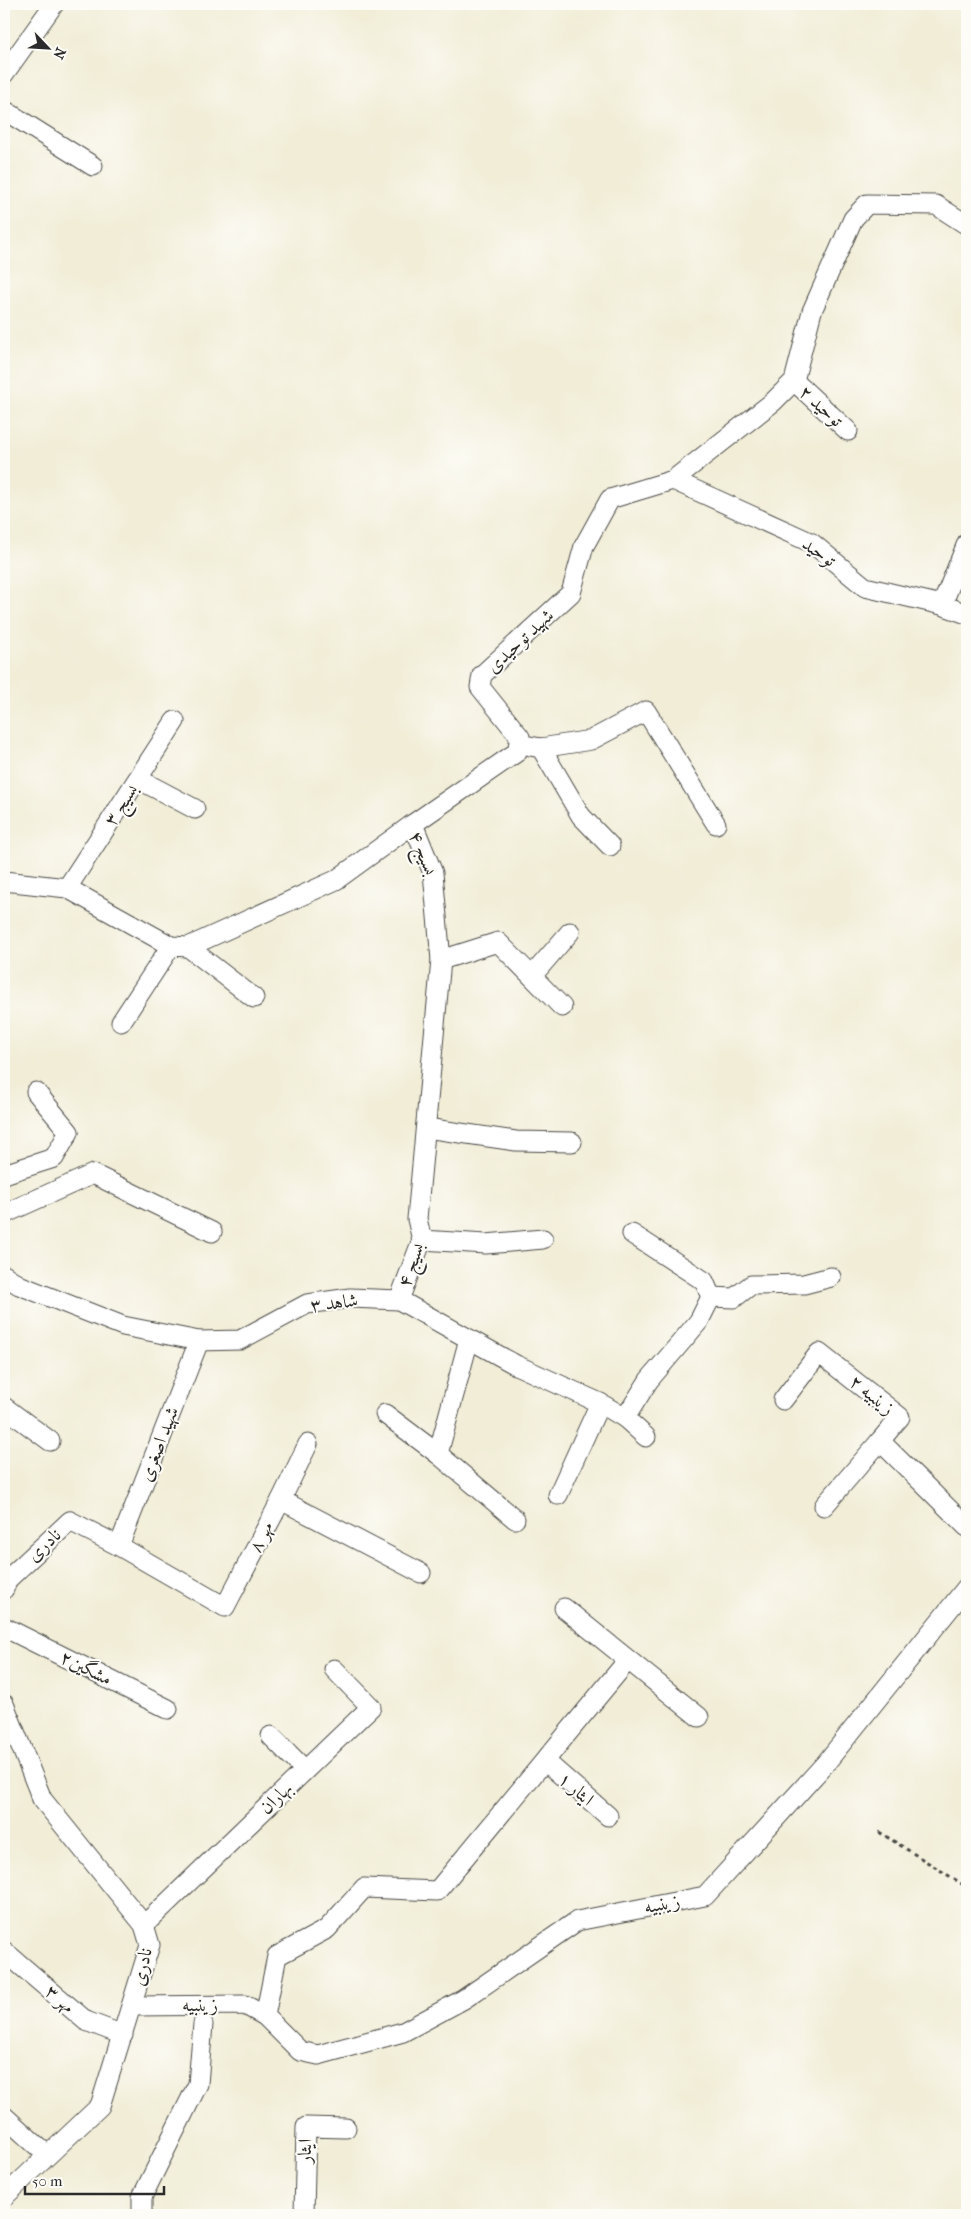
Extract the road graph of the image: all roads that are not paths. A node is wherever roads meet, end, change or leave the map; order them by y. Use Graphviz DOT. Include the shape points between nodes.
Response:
graph roads {
  1 [pos="54,4"];
  2 [pos="4,74"];
  3 [pos="4,110"];
  4 [pos="93,166"];
  5 [pos="967,225"];
  6 [pos="794,381"];
  7 [pos="848,431"];
  8 [pos="673,480"];
  9 [pos="967,543"];
  10 [pos="942,605"];
  11 [pos="967,614"];
  12 [pos="175,721"];
  13 [pos="519,744"];
  14 [pos="541,748"];
  15 [pos="138,779"];
  16 [pos="194,809"];
  17 [pos="413,824"];
  18 [pos="716,824"];
  19 [pos="610,846"];
  20 [pos="4,881"];
  21 [pos="67,888"];
  22 [pos="570,932"];
  23 [pos="180,946"];
  24 [pos="441,960"];
  25 [pos="532,976"];
  26 [pos="254,998"];
  27 [pos="562,1007"];
  28 [pos="121,1022"];
  29 [pos="36,1092"];
  30 [pos="426,1128"];
  31 [pos="572,1142"];
  32 [pos="4,1174"];
  33 [pos="4,1214"];
  34 [pos="212,1232"];
  35 [pos="632,1234"];
  36 [pos="544,1239"];
  37 [pos="422,1240"];
  38 [pos="4,1275"];
  39 [pos="832,1277"];
  40 [pos="711,1297"];
  41 [pos="399,1300"];
  42 [pos="469,1340"];
  43 [pos="199,1341"];
  44 [pos="783,1400"];
  45 [pos="600,1403"];
  46 [pos="4,1407"];
  47 [pos="385,1414"];
  48 [pos="625,1418"];
  49 [pos="646,1437"];
  50 [pos="50,1441"];
  51 [pos="880,1441"];
  52 [pos="308,1444"];
  53 [pos="438,1454"];
  54 [pos="558,1495"];
  55 [pos="281,1500"];
  56 [pos="824,1506"];
  57 [pos="515,1519"];
  58 [pos="967,1527"];
  59 [pos="119,1546"];
  60 [pos="421,1573"];
  61 [pos="967,1586"];
  62 [pos="4,1589"];
  63 [pos="564,1608"];
  64 [pos="4,1627"];
  65 [pos="628,1660"];
  66 [pos="334,1669"];
  67 [pos="4,1704"];
  68 [pos="168,1708"];
  69 [pos="699,1717"];
  70 [pos="271,1736"];
  71 [pos="545,1761"];
  72 [pos="305,1770"];
  73 [pos="608,1816"];
  74 [pos="144,1925"];
  75 [pos="4,1951"];
  76 [pos="133,2006"];
  77 [pos="265,2016"];
  78 [pos="203,2024"];
  79 [pos="123,2035"];
  80 [pos="4,2116"];
  81 [pos="346,2128"];
  82 [pos="47,2155"];
  83 [pos="4,2196"];
  84 [pos="142,2215"];
  85 [pos="304,2215"];
  1 -- 2 [label="street"];
  3 -- 4 [label="street"];
  5 -- 6 [label="street" via="936,205 867,204 853,219 812,311"];
  6 -- 7 [label="street, توحید ۲"];
  6 -- 8 [label="street"];
  8 -- 10 [label="street, توحید" via="812,543 865,586"];
  8 -- 13 [label="street, شهید توحیدی" via="610,499 584,546 571,593 482,675 480,687 520,737"];
  9 -- 10 [label="street"];
  10 -- 11 [label="street, توحید"];
  12 -- 15 [label="street, بسیج ۳"];
  13 -- 14 [label="street"];
  13 -- 17 [label="street" via="518,752"];
  14 -- 18 [label="street" via="591,740 646,711"];
  14 -- 19 [label="street" via="581,816"];
  15 -- 16 [label="street"];
  15 -- 21 [label="street, بسیج ۳"];
  17 -- 23 [label="street, بسیج ۴" via="336,880"];
  17 -- 24 [label="street, بسیج ۴" via="433,873"];
  20 -- 21 [label="street"];
  21 -- 23 [label="street"];
  22 -- 25 [label="street"];
  23 -- 26 [label="street"];
  23 -- 28 [label="street"];
  24 -- 25 [label="street" via="498,942"];
  24 -- 30 [label="street, بسیج ۴"];
  25 -- 27 [label="street"];
  29 -- 32 [label="street" via="69,1132 54,1158"];
  30 -- 31 [label="street" via="516,1140"];
  30 -- 37 [label="street, بسیج ۴" via="417,1219"];
  33 -- 34 [label="street" via="93,1174"];
  35 -- 40 [label="street" via="704,1281"];
  36 -- 37 [label="street" via="486,1244"];
  37 -- 41 [label="street, بسیج ۴"];
  38 -- 43 [label="street, شاهد ۳" via="19,1285 123,1326"];
  39 -- 40 [label="street" via="804,1284 751,1285 734,1298"];
  40 -- 48 [label="street" via="699,1321 649,1380"];
  41 -- 42 [label="street, شاهد ۳"];
  41 -- 43 [label="street, شاهد ۳" via="350,1298 307,1304 240,1340"];
  42 -- 45 [label="street, شاهد ۳"];
  42 -- 53 [label="street"];
  43 -- 59 [label="street, شهید اصغری"];
  44 -- 51 [label="street, زینبیه ۲" via="819,1353 900,1417"];
  45 -- 48 [label="street, شاهد ۳"];
  45 -- 54 [label="street"];
  46 -- 50 [label="street"];
  47 -- 53 [label="street"];
  48 -- 49 [label="street, شاهد ۳"];
  51 -- 56 [label="street"];
  51 -- 58 [label="street, زینبیه ۲"];
  52 -- 55 [label="street"];
  53 -- 57 [label="street"];
  55 -- 59 [label="street, مهر ۸" via="225,1607"];
  55 -- 60 [label="street, مهر ۸"];
  59 -- 62 [label="street, نادری" via="70,1521 8,1580"];
  61 -- 77 [label="street, زینبیه" via="825,1764 705,1896 577,1921 464,1999 403,2032 318,2055 300,2051"];
  63 -- 65 [label="street"];
  64 -- 68 [label="street, مشگین۲"];
  65 -- 69 [label="street"];
  65 -- 71 [label="street"];
  66 -- 72 [label="street, بهاران" via="371,1706"];
  67 -- 74 [label="street, نادری" via="42,1799"];
  70 -- 72 [label="street"];
  71 -- 73 [label="street, ایثار ۱"];
  71 -- 77 [label="street" via="438,1891 364,1888 327,1929 277,1956"];
  72 -- 74 [label="street, بهاران"];
  74 -- 76 [label="street, نادری" via="150,1945"];
  75 -- 79 [label="street, مهر ۳" via="86,2021"];
  76 -- 77 [label="street, زینبیه" via="245,2005"];
  76 -- 79 [label="street, نادری"];
  78 -- 84 [label="street" via="198,2084 142,2197"];
  79 -- 82 [label="street, نادری" via="100,2106"];
  80 -- 82 [label="street"];
  81 -- 85 [label="street, ایثار" via="306,2127"];
  82 -- 83 [label="street, نادری"];
}
